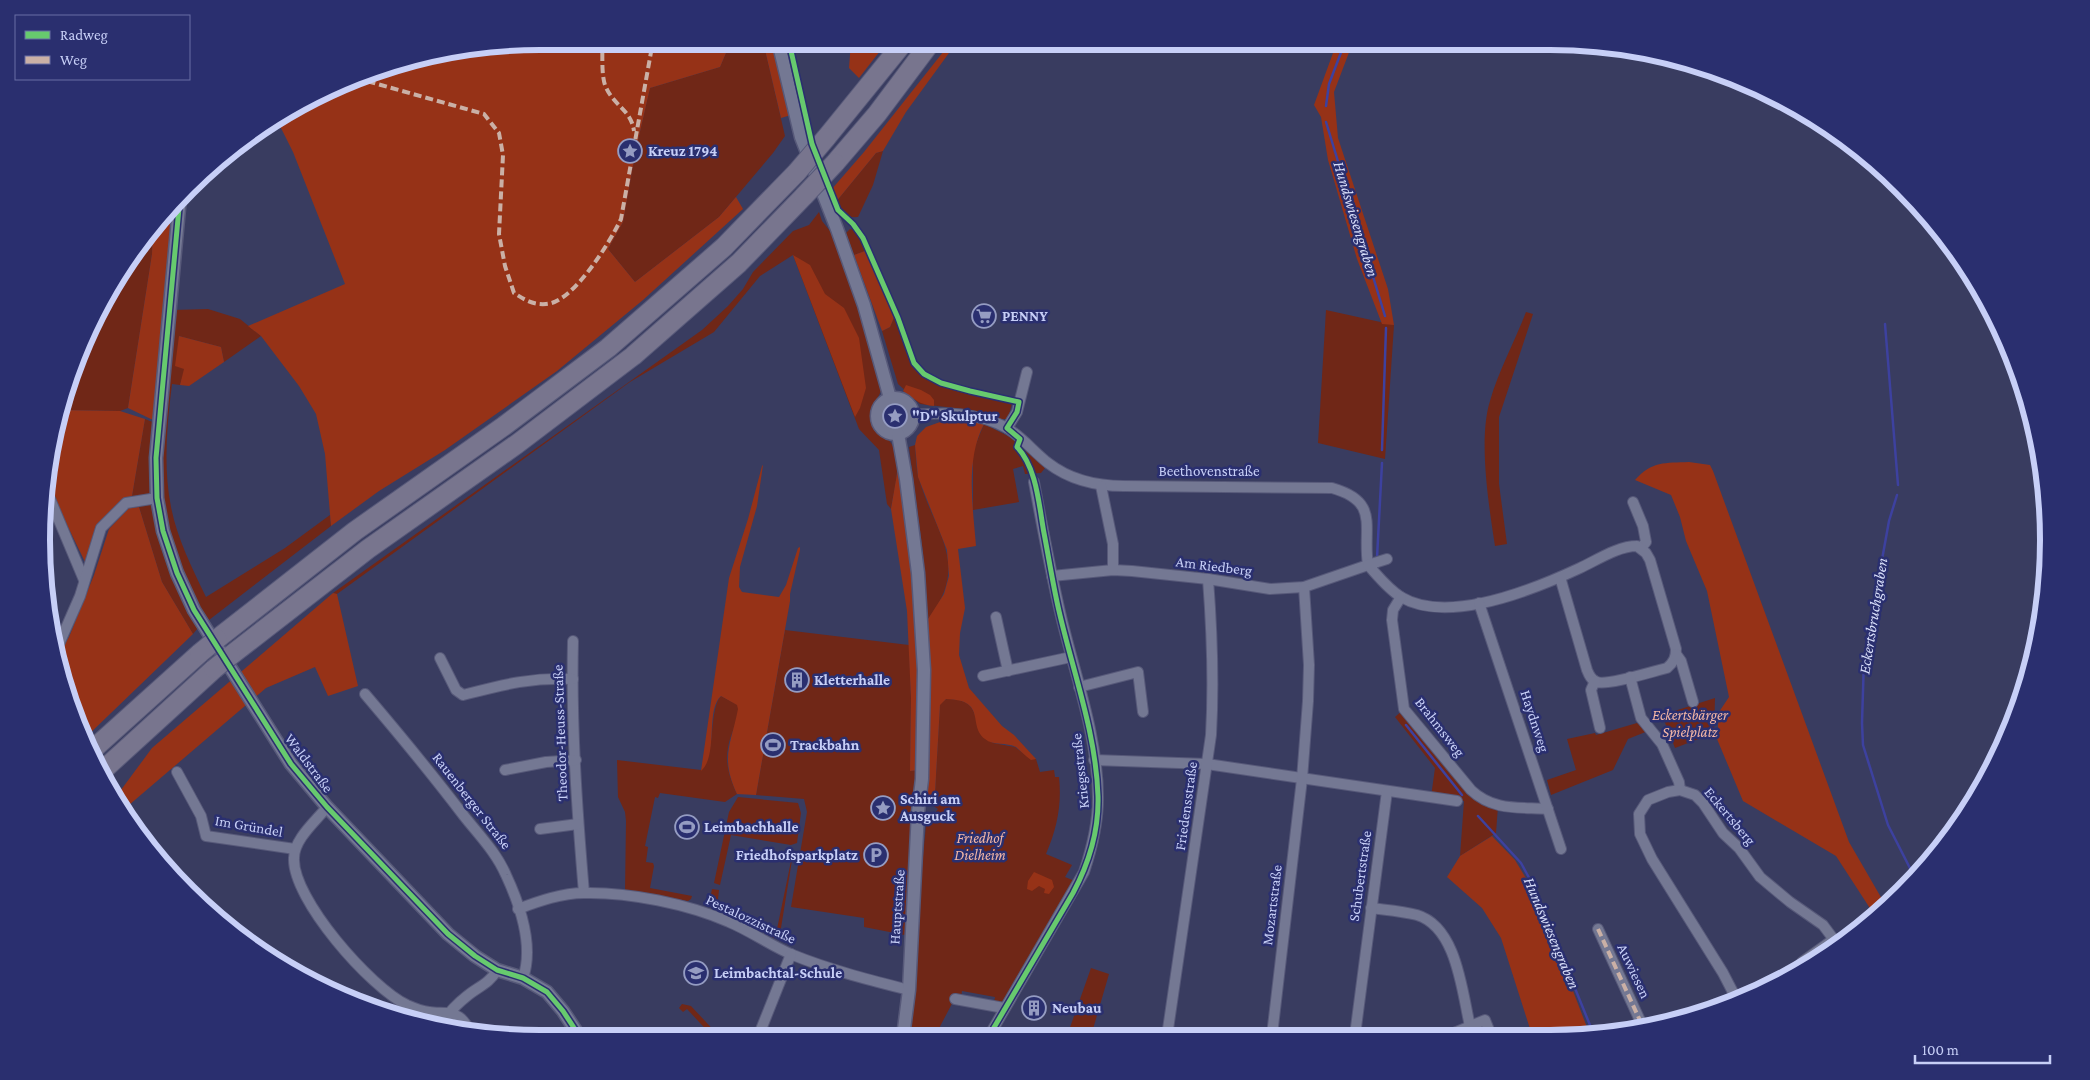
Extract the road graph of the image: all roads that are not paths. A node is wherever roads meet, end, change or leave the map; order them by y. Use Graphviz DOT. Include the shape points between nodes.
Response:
graph roads {
  1 [pos="780,50"];
  2 [pos="898,50"];
  3 [pos="925,50"];
  4 [pos="179,210"];
  5 [pos="1027,372"];
  6 [pos="890,398"];
  7 [pos="913,415"];
  8 [pos="1007,428"];
  9 [pos="898,434"];
  10 [pos="1034,482"];
  11 [pos="1101,486"];
  12 [pos="157,498"];
  13 [pos="1633,502"];
  14 [pos="52,503"];
  15 [pos="1641,548"];
  16 [pos="1387,559"];
  17 [pos="1368,565"];
  18 [pos="1113,570"];
  19 [pos="1052,576"];
  20 [pos="1560,577"];
  21 [pos="1208,579"];
  22 [pos="84,580"];
  23 [pos="1304,587"];
  24 [pos="1401,597"];
  25 [pos="1480,603"];
  26 [pos="996,616"];
  27 [pos="574,641"];
  28 [pos="60,642"];
  29 [pos="1676,654"];
  30 [pos="1071,657"];
  31 [pos="440,658"];
  32 [pos="1008,671"];
  33 [pos="983,676"];
  34 [pos="1630,677"];
  35 [pos="573,679"];
  36 [pos="1595,681"];
  37 [pos="1079,687"];
  38 [pos="365,694"];
  39 [pos="1693,702"];
  40 [pos="1143,712"];
  41 [pos="1600,728"];
  42 [pos="96,747"];
  43 [pos="576,760"];
  44 [pos="1094,760"];
  45 [pos="1207,764"];
  46 [pos="106,767"];
  47 [pos="505,770"];
  48 [pos="177,772"];
  49 [pos="1302,779"];
  50 [pos="1680,790"];
  51 [pos="1387,791"];
  52 [pos="1457,801"];
  53 [pos="327,808"];
  54 [pos="1548,809"];
  55 [pos="578,824"];
  56 [pos="540,829"];
  57 [pos="1561,849"];
  58 [pos="295,850"];
  59 [pos="584,893"];
  60 [pos="1371,908"];
  61 [pos="518,909"];
  62 [pos="1598,929"];
  63 [pos="1834,939"];
  64 [pos="791,954"];
  65 [pos="497,970"];
  66 [pos="523,978"];
  67 [pos="909,990"];
  68 [pos="1734,994"];
  69 [pos="955,999"];
  70 [pos="1004,1008"];
  71 [pos="449,1013"];
  72 [pos="444,1021"];
  73 [pos="1641,1022"];
  74 [pos="465,1024"];
  75 [pos="1470,1026"];
  76 [pos="575,1030"];
  77 [pos="761,1030"];
  78 [pos="904,1030"];
  79 [pos="992,1030"];
  80 [pos="1168,1030"];
  81 [pos="1273,1030"];
  82 [pos="1356,1030"];
  83 [pos="1461,1030"];
  84 [pos="1488,1030"];
  1 -- 6 [label="street" via="801,137 864,305"];
  2 -- 42 [label="highway, bridge" via="797,172 724,247 608,348 355,531 200,652"];
  3 -- 46 [label="highway, bridge" via="835,163 739,263 625,362 354,560 230,656"];
  4 -- 12 [label="street, Waldstraße" via="158,429"];
  5 -- 8 [label="street" via="1016,412"];
  6 -- 7 [label="street" via="906,401"];
  6 -- 9 [label="street" via="880,405 878,423 886,432"];
  7 -- 8 [label="street, Beethovenstraße" via="968,415"];
  7 -- 9 [label="street" via="910,425"];
  8 -- 11 [label="street, Beethovenstraße" via="1059,471"];
  9 -- 67 [label="street, Hauptstraße" via="918,573 924,724"];
  10 -- 19 [label="street, Kriegsstraße"];
  11 -- 17 [label="street, Beethovenstraße" via="1332,488 1356,498 1364,511"];
  11 -- 18 [label="street" via="1112,544"];
  12 -- 22 [label="street" via="126,503 101,528"];
  12 -- 53 [label="street, Waldstraße" via="168,550 194,610 291,764"];
  13 -- 15 [label="street" via="1644,526 1646,542"];
  14 -- 22 [label="street"];
  15 -- 20 [label="street" via="1624,548"];
  15 -- 29 [label="street" via="1650,560"];
  16 -- 17 [label="street, Am Riedberg"];
  17 -- 23 [label="street, Am Riedberg"];
  17 -- 24 [label="street"];
  18 -- 19 [label="street, Am Riedberg"];
  18 -- 21 [label="street, Am Riedberg"];
  19 -- 30 [label="street, Kriegsstraße"];
  20 -- 25 [label="street" via="1520,593"];
  20 -- 36 [label="street" via="1587,670"];
  21 -- 23 [label="street, Am Riedberg" via="1270,589"];
  21 -- 45 [label="street, Friedensstraße" via="1213,703"];
  22 -- 28 [label="street"];
  23 -- 49 [label="street, Mozartstraße" via="1309,665"];
  24 -- 25 [label="street" via="1427,606"];
  24 -- 54 [label="street, Brahmsweg" via="1392,620 1404,709 1483,801 1498,806"];
  25 -- 54 [label="street, Haydnweg"];
  26 -- 32 [label="street"];
  27 -- 35 [label="street, Theodor-Heuss-Straße"];
  29 -- 34 [label="street" via="1667,668"];
  29 -- 39 [label="street"];
  30 -- 32 [label="street"];
  30 -- 37 [label="street, Kriegsstraße"];
  31 -- 35 [label="street" via="456,690 463,695 544,678"];
  32 -- 33 [label="street"];
  34 -- 36 [label="street" via="1604,683"];
  34 -- 50 [label="street" via="1641,718 1662,744"];
  35 -- 43 [label="street, Theodor-Heuss-Straße"];
  36 -- 41 [label="street" via="1591,690"];
  37 -- 40 [label="street" via="1138,672"];
  37 -- 44 [label="street, Kriegsstraße"];
  38 -- 61 [label="street, Rauenberger Straße" via="488,844 506,874"];
  43 -- 47 [label="street"];
  43 -- 55 [label="street, Theodor-Heuss-Straße"];
  44 -- 45 [label="street"];
  44 -- 70 [label="street, Kriegsstraße" via="1098,797 1092,850 1084,872"];
  45 -- 49 [label="street"];
  45 -- 80 [label="street, Friedensstraße"];
  48 -- 58 [label="street, Im Gründel" via="201,816 206,836"];
  49 -- 51 [label="street"];
  49 -- 81 [label="street, Mozartstraße"];
  50 -- 63 [label="street, Eckertsberg" via="1695,795 1760,877 1823,925"];
  50 -- 68 [label="street, Eckertsberg" via="1648,800 1639,814 1640,834"];
  51 -- 52 [label="street"];
  51 -- 60 [label="street, Schubertstraße"];
  53 -- 58 [label="street"];
  53 -- 65 [label="street, Waldstraße" via="448,934"];
  54 -- 57 [label="street, Haydnweg"];
  55 -- 56 [label="street"];
  55 -- 59 [label="street, Theodor-Heuss-Straße"];
  58 -- 71 [label="street" via="293,858 297,881 305,898 356,963 406,1004 427,1012"];
  59 -- 61 [label="street, Pestalozzistraße" via="544,900"];
  59 -- 64 [label="street, Pestalozzistraße" via="638,898 701,911"];
  60 -- 75 [label="street" via="1418,915 1440,930 1455,961"];
  60 -- 82 [label="street, Schubertstraße"];
  61 -- 66 [label="street, Rauenberger Straße" via="528,953"];
  62 -- 73 [label="street, Auwiesen"];
  64 -- 67 [label="street, Pestalozzistraße"];
  64 -- 77 [label="street"];
  65 -- 66 [label="street, Waldstraße"];
  65 -- 71 [label="street" via="488,982"];
  66 -- 76 [label="street" via="547,992"];
  67 -- 78 [label="street, Hauptstraße"];
  69 -- 70 [label="street"];
  70 -- 79 [label="street, Kriegsstraße"];
  71 -- 72 [label="street"];
  71 -- 74 [label="street" via="458,1016"];
  75 -- 83 [label="street"];
  75 -- 84 [label="street" via="1485,1020"];
}
